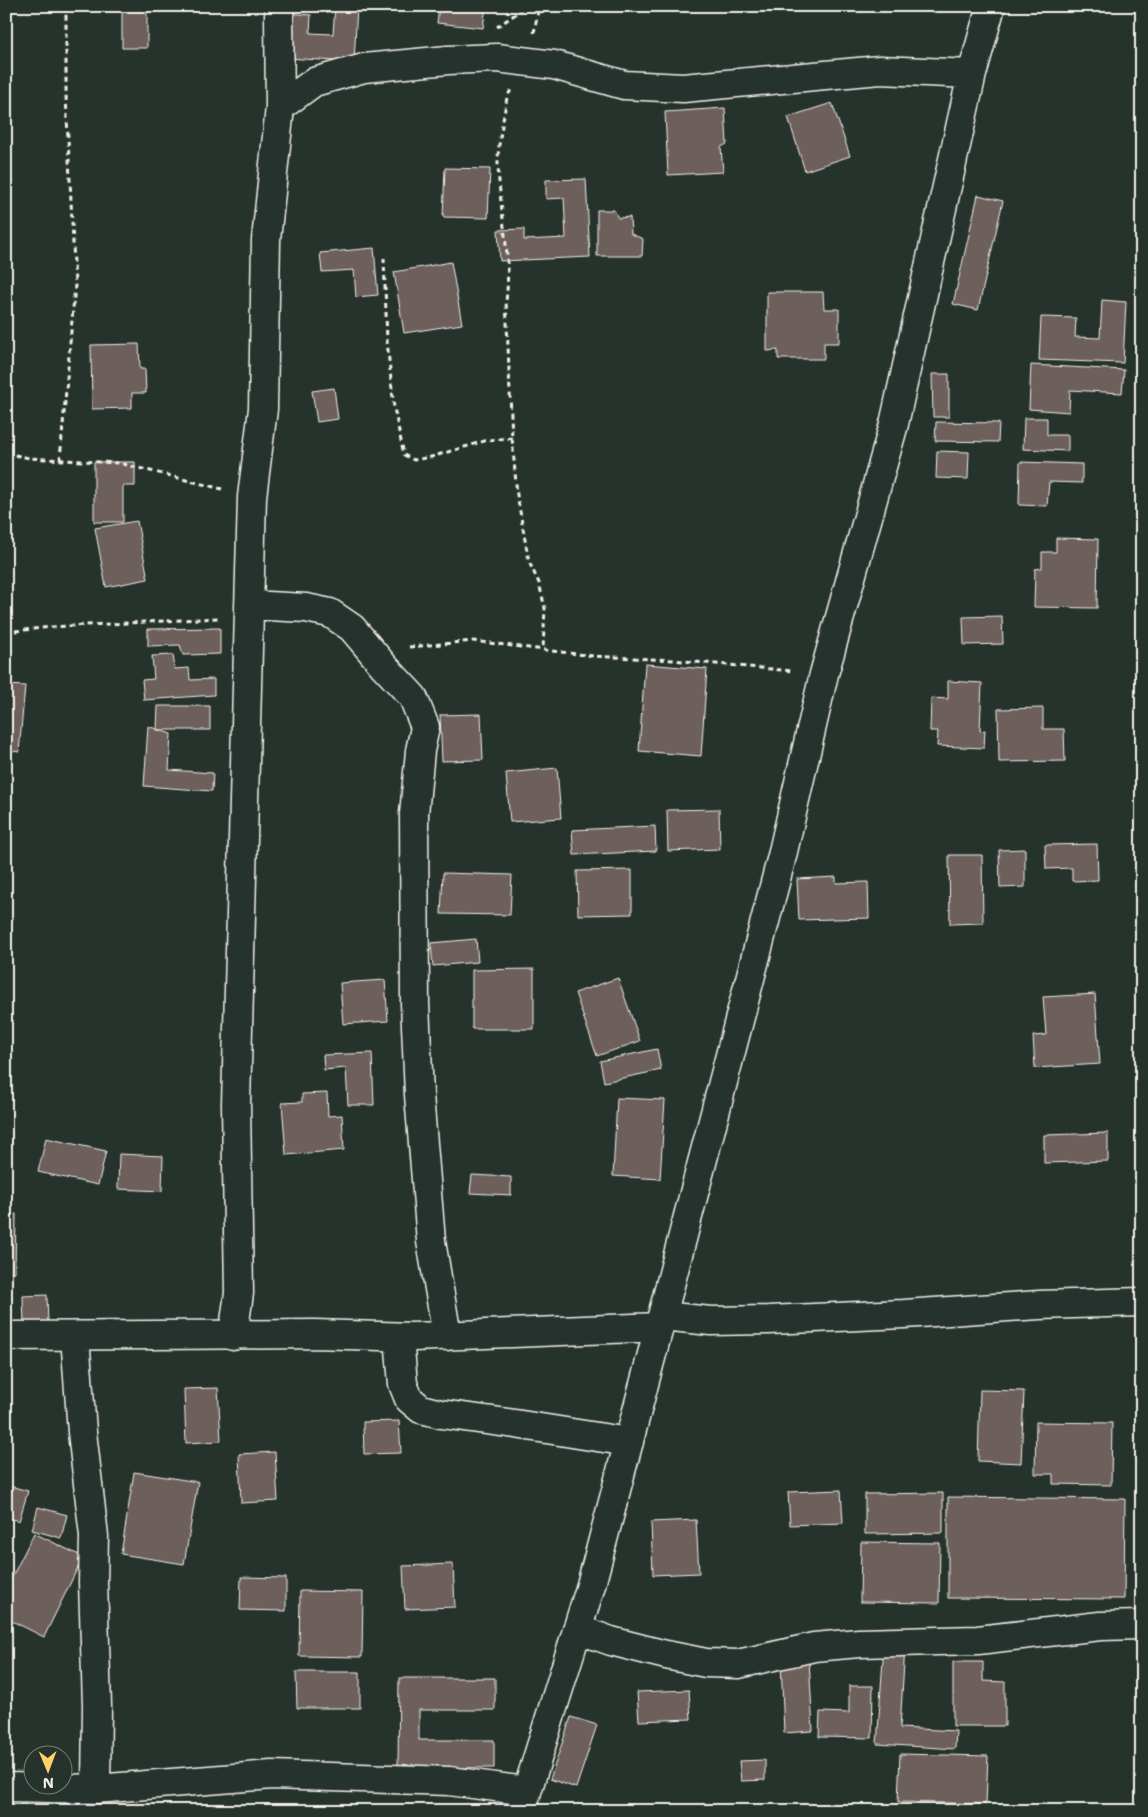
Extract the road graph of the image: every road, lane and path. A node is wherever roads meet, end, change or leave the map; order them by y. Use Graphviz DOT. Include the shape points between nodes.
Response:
graph roads {
  1 [pos="66,6"];
  2 [pos="280,6"];
  3 [pos="991,6"];
  4 [pos="526,61"];
  5 [pos="972,74"];
  6 [pos="280,107"];
  7 [pos="384,258"];
  8 [pos="512,438"];
  9 [pos="6,453"];
  10 [pos="60,460"];
  11 [pos="252,497"];
  12 [pos="249,611"];
  13 [pos="6,632"];
  14 [pos="370,650"];
  15 [pos="543,650"];
  16 [pos="824,674"];
  17 [pos="1142,1302"];
  18 [pos="661,1322"];
  19 [pos="6,1336"];
  20 [pos="75,1336"];
  21 [pos="233,1336"];
  22 [pos="447,1336"];
  23 [pos="400,1337"];
  24 [pos="629,1442"];
  25 [pos="1142,1625"];
  26 [pos="577,1628"];
  27 [pos="6,1787"];
  28 [pos="96,1789"];
  29 [pos="524,1801"];
  1 -- 10 [label="path" via="66,96 75,285"];
  2 -- 6 [label="street"];
  3 -- 5 [label="street"];
  4 -- 5 [label="street" via="554,65 624,85 683,88 880,70"];
  4 -- 6 [label="street" via="497,58 448,60 364,68 314,82"];
  4 -- 8 [label="path" via="507,97 498,161 508,256 506,302"];
  5 -- 16 [label="street" via="894,424"];
  6 -- 11 [label="street" via="266,240 263,409"];
  7 -- 8 [label="path" via="387,341 394,408 404,455 414,460 488,440"];
  8 -- 15 [label="path" via="523,532 546,608"];
  9 -- 10 [label="path"];
  10 -- 11 [label="path" via="119,462"];
  11 -- 12 [label="street"];
  12 -- 13 [label="path"];
  12 -- 14 [label="street" via="306,608 330,613 352,628"];
  12 -- 21 [label="street" via="236,1104 239,1294"];
  14 -- 15 [label="path" via="473,641"];
  14 -- 22 [label="street" via="413,697 425,727 414,814 415,1003 431,1241"];
  15 -- 16 [label="path"];
  16 -- 18 [label="street" via="782,856"];
  17 -- 18 [label="street"];
  18 -- 22 [label="street"];
  18 -- 24 [label="street"];
  19 -- 20 [label="street"];
  20 -- 21 [label="street"];
  20 -- 28 [label="street" via="94,1536"];
  21 -- 23 [label="street"];
  22 -- 23 [label="street"];
  23 -- 24 [label="street" via="404,1384 410,1399 421,1409"];
  24 -- 26 [label="street"];
  25 -- 26 [label="street" via="1100,1626 978,1640 832,1646 738,1664 706,1663 666,1655 611,1641"];
  26 -- 29 [label="street"];
  27 -- 28 [label="street"];
  28 -- 29 [label="street" via="272,1775 449,1781"];
}
